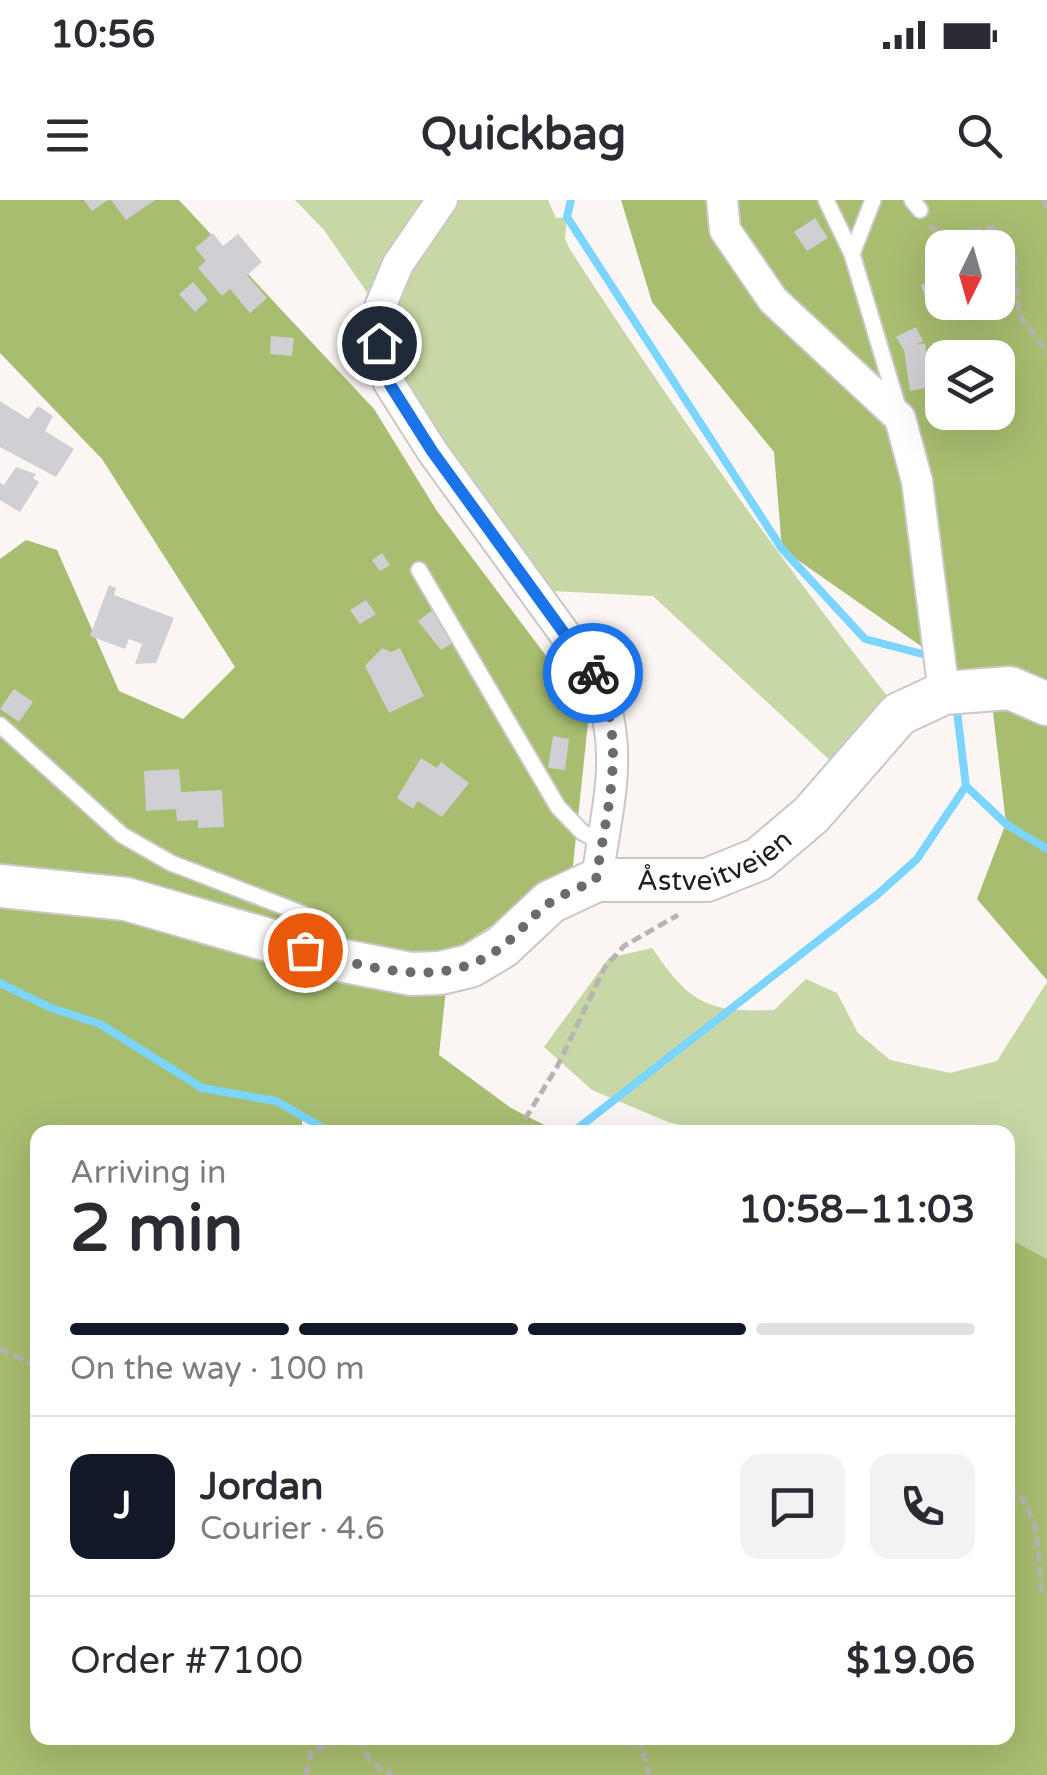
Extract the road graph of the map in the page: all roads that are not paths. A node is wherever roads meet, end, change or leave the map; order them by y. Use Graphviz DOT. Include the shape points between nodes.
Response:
graph roads {
  1 [pos="442,200"];
  2 [pos="722,200"];
  3 [pos="826,200"];
  4 [pos="873,200"];
  5 [pos="852,254"];
  6 [pos="900,418"];
  7 [pos="419,570"];
  8 [pos="952,682"];
  9 [pos="1047,704"];
  10 [pos="0,725"];
  11 [pos="599,861"];
  12 [pos="0,886"];
  13 [pos="334,958"];
  1 -- 11 [label="street" via="398,264 380,307 379,343 389,383 432,451 596,676 616,755"];
  2 -- 6 [label="street" via="725,230 773,300"];
  3 -- 5 [label="lane"];
  4 -- 5 [label="lane"];
  5 -- 6 [label="lane"];
  6 -- 8 [label="street"];
  7 -- 11 [label="lane, Åstveitveien" via="558,807"];
  8 -- 9 [label="street, Åstveitveien" via="1010,688"];
  8 -- 11 [label="street, Åstveitveien" via="899,714 811,815 759,859 706,880"];
  10 -- 13 [label="lane" via="122,834 181,868 324,922"];
  11 -- 13 [label="street, Åstveitveien" via="502,947 470,966 411,974"];
  12 -- 13 [label="street, Åstveitveien" via="126,899"];
}
